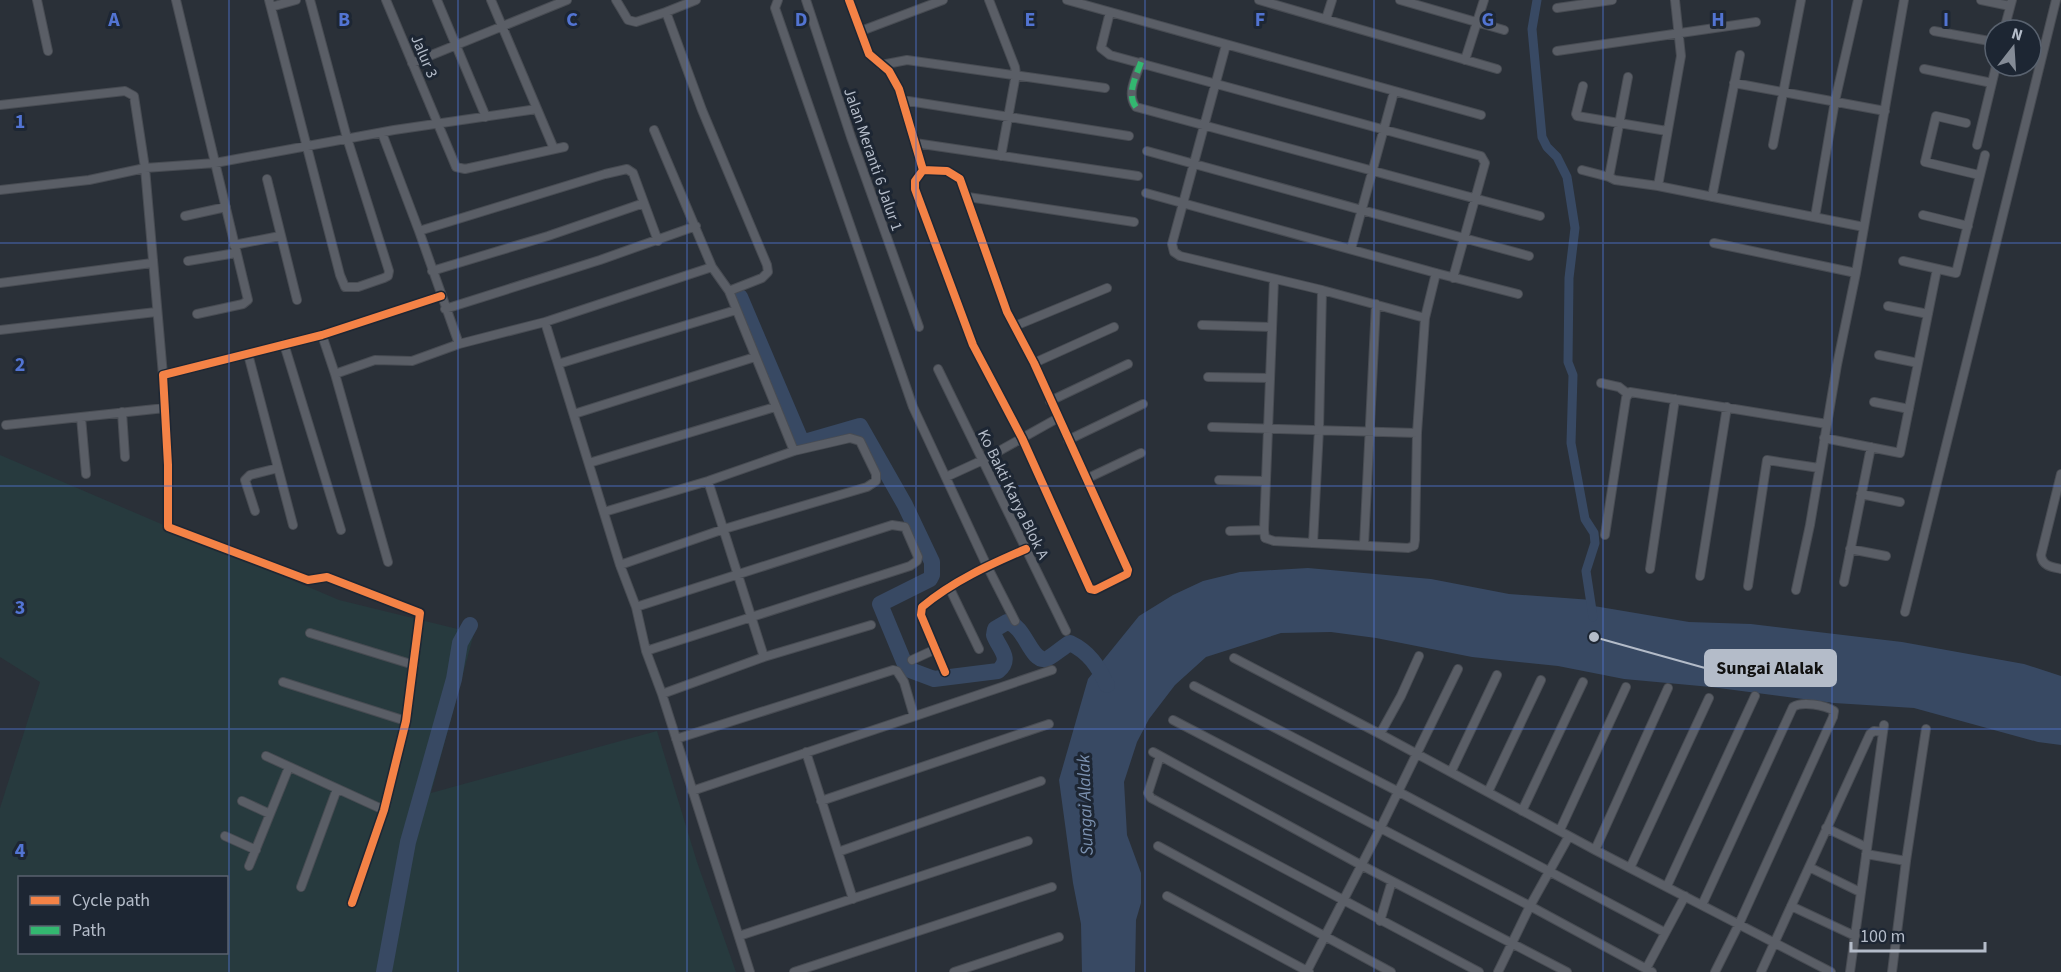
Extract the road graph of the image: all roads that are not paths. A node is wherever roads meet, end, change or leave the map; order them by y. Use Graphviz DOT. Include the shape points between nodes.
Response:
graph roads {
  1 [pos="37,0"];
  2 [pos="176,0"];
  3 [pos="296,0"];
  4 [pos="310,0"];
  5 [pos="386,0"];
  6 [pos="437,0"];
  7 [pos="491,0"];
  8 [pos="567,0"];
  9 [pos="616,0"];
  10 [pos="696,0"];
  11 [pos="806,0"];
  12 [pos="849,0"];
  13 [pos="943,0"];
  14 [pos="989,0"];
  15 [pos="1067,0"];
  16 [pos="1259,0"];
  17 [pos="1332,0"];
  18 [pos="1400,0"];
  19 [pos="1484,0"];
  20 [pos="1612,0"];
  21 [pos="1675,0"];
  22 [pos="1801,0"];
  23 [pos="1858,0"];
  24 [pos="1904,0"];
  25 [pos="1982,0"];
  26 [pos="2056,0"];
  27 [pos="777,2"];
  28 [pos="2011,3"];
  29 [pos="270,4"];
  30 [pos="1557,8"];
  31 [pos="666,12"];
  32 [pos="1110,12"];
  33 [pos="2007,18"];
  34 [pos="1326,19"];
  35 [pos="1478,22"];
  36 [pos="1756,22"];
  37 [pos="502,26"];
  38 [pos="1504,30"];
  39 [pos="861,31"];
  40 [pos="1934,31"];
  41 [pos="1678,32"];
  42 [pos="1983,40"];
  43 [pos="1226,45"];
  44 [pos="456,46"];
  45 [pos="48,51"];
  46 [pos="1557,51"];
  47 [pos="1740,55"];
  48 [pos="1466,60"];
  49 [pos="1140,62"];
  50 [pos="412,63"];
  51 [pos="881,65"];
  52 [pos="1497,69"];
  53 [pos="1924,69"];
  54 [pos="1016,74"];
  55 [pos="1628,77"];
  56 [pos="1993,78"];
  57 [pos="1734,83"];
  58 [pos="1992,83"];
  59 [pos="1215,84"];
  60 [pos="1583,86"];
  61 [pos="1105,88"];
  62 [pos="1394,92"];
  63 [pos="1783,92"];
  64 [pos="902,100"];
  65 [pos="1835,101"];
  66 [pos="0,105"];
  67 [pos="537,109"];
  68 [pos="1885,111"];
  69 [pos="1481,115"];
  70 [pos="1008,116"];
  71 [pos="486,117"];
  72 [pos="439,123"];
  73 [pos="1966,123"];
  74 [pos="1620,124"];
  75 [pos="1204,125"];
  76 [pos="654,130"];
  77 [pos="1384,130"];
  78 [pos="1667,131"];
  79 [pos="382,132"];
  80 [pos="1129,136"];
  81 [pos="347,138"];
  82 [pos="915,143"];
  83 [pos="306,145"];
  84 [pos="1773,145"];
  85 [pos="1977,145"];
  86 [pos="564,147"];
  87 [pos="554,150"];
  88 [pos="1147,151"];
  89 [pos="1985,155"];
  90 [pos="1001,156"];
  91 [pos="215,163"];
  92 [pos="1194,164"];
  93 [pos="145,168"];
  94 [pos="923,170"];
  95 [pos="1373,170"];
  96 [pos="1582,170"];
  97 [pos="1979,175"];
  98 [pos="1138,176"];
  99 [pos="1609,177"];
  100 [pos="267,179"];
  101 [pos="1658,186"];
  102 [pos="0,190"];
  103 [pos="1146,193"];
  104 [pos="1713,196"];
  105 [pos="968,197"];
  106 [pos="1476,198"];
  107 [pos="644,203"];
  108 [pos="1184,203"];
  109 [pos="226,207"];
  110 [pos="1362,209"];
  111 [pos="1923,215"];
  112 [pos="185,216"];
  113 [pos="1540,216"];
  114 [pos="1815,217"];
  115 [pos="1134,222"];
  116 [pos="696,226"];
  117 [pos="1968,226"];
  118 [pos="1864,227"];
  119 [pos="419,231"];
  120 [pos="280,236"];
  121 [pos="1465,238"];
  122 [pos="658,241"];
  123 [pos="1714,243"];
  124 [pos="235,249"];
  125 [pos="1351,249"];
  126 [pos="1529,256"];
  127 [pos="188,261"];
  128 [pos="1903,261"];
  129 [pos="152,263"];
  130 [pos="712,267"];
  131 [pos="1936,269"];
  132 [pos="432,271"];
  133 [pos="1436,273"];
  134 [pos="1856,273"];
  135 [pos="1453,278"];
  136 [pos="1274,279"];
  137 [pos="0,283"];
  138 [pos="1107,288"];
  139 [pos="1322,290"];
  140 [pos="729,291"];
  141 [pos="1518,294"];
  142 [pos="441,296"];
  143 [pos="297,300"];
  144 [pos="1376,304"];
  145 [pos="1888,306"];
  146 [pos="445,309"];
  147 [pos="736,310"];
  148 [pos="156,312"];
  149 [pos="197,314"];
  150 [pos="1928,315"];
  151 [pos="1425,318"];
  152 [pos="545,322"];
  153 [pos="1015,326"];
  154 [pos="1202,326"];
  155 [pos="919,327"];
  156 [pos="1114,327"];
  157 [pos="1271,327"];
  158 [pos="0,330"];
  159 [pos="321,335"];
  160 [pos="284,344"];
  161 [pos="459,344"];
  162 [pos="248,354"];
  163 [pos="1879,355"];
  164 [pos="755,357"];
  165 [pos="1034,363"];
  166 [pos="1918,363"];
  167 [pos="558,364"];
  168 [pos="1128,364"];
  169 [pos="938,369"];
  170 [pos="335,374"];
  171 [pos="163,375"];
  172 [pos="1209,377"];
  173 [pos="1270,378"];
  174 [pos="1601,383"];
  175 [pos="1628,394"];
  176 [pos="1676,399"];
  177 [pos="1050,401"];
  178 [pos="1874,402"];
  179 [pos="1143,404"];
  180 [pos="775,407"];
  181 [pos="1727,407"];
  182 [pos="165,408"];
  183 [pos="1909,409"];
  184 [pos="122,412"];
  185 [pos="574,414"];
  186 [pos="81,417"];
  187 [pos="1058,418"];
  188 [pos="1827,424"];
  189 [pos="6,425"];
  190 [pos="1212,428"];
  191 [pos="1268,428"];
  192 [pos="1319,429"];
  193 [pos="1369,430"];
  194 [pos="1417,433"];
  195 [pos="1022,438"];
  196 [pos="1824,438"];
  197 [pos="1068,440"];
  198 [pos="1870,447"];
  199 [pos="794,451"];
  200 [pos="1141,453"];
  201 [pos="125,458"];
  202 [pos="983,460"];
  203 [pos="589,463"];
  204 [pos="278,468"];
  205 [pos="1819,468"];
  206 [pos="86,474"];
  207 [pos="2061,474"];
  208 [pos="946,477"];
  209 [pos="1086,479"];
  210 [pos="1219,480"];
  211 [pos="708,481"];
  212 [pos="1266,481"];
  213 [pos="1861,494"];
  214 [pos="1900,502"];
  215 [pos="255,511"];
  216 [pos="604,512"];
  217 [pos="293,525"];
  218 [pos="724,529"];
  219 [pos="341,530"];
  220 [pos="1264,530"];
  221 [pos="1230,531"];
  222 [pos="1605,535"];
  223 [pos="1313,543"];
  224 [pos="1364,545"];
  225 [pos="1026,549"];
  226 [pos="1850,549"];
  227 [pos="1886,556"];
  228 [pos="388,562"];
  229 [pos="620,565"];
  230 [pos="987,566"];
  231 [pos="1650,569"];
  232 [pos="2061,569"];
  233 [pos="738,573"];
  234 [pos="1700,576"];
  235 [pos="1844,582"];
  236 [pos="1748,586"];
  237 [pos="949,587"];
  238 [pos="1796,590"];
  239 [pos="636,607"];
  240 [pos="1905,612"];
  241 [pos="753,617"];
  242 [pos="1015,621"];
  243 [pos="871,626"];
  244 [pos="1066,631"];
  245 [pos="310,633"];
  246 [pos="936,649"];
  247 [pos="980,649"];
  248 [pos="646,651"];
  249 [pos="1419,656"];
  250 [pos="764,657"];
  251 [pos="1234,658"];
  252 [pos="912,660"];
  253 [pos="414,666"];
  254 [pos="1458,669"];
  255 [pos="1052,670"];
  256 [pos="945,672"];
  257 [pos="1497,675"];
  258 [pos="1541,680"];
  259 [pos="283,682"];
  260 [pos="1583,682"];
  261 [pos="1194,686"];
  262 [pos="1626,687"];
  263 [pos="1668,688"];
  264 [pos="662,694"];
  265 [pos="1755,696"];
  266 [pos="1709,698"];
  267 [pos="914,716"];
  268 [pos="1173,720"];
  269 [pos="406,721"];
  270 [pos="1049,724"];
  271 [pos="1926,729"];
  272 [pos="1380,734"];
  273 [pos="676,739"];
  274 [pos="806,752"];
  275 [pos="1416,753"];
  276 [pos="266,756"];
  277 [pos="290,767"];
  278 [pos="1451,772"];
  279 [pos="1041,782"];
  280 [pos="337,789"];
  281 [pos="692,790"];
  282 [pos="1399,792"];
  283 [pos="1488,792"];
  284 [pos="242,801"];
  285 [pos="821,801"];
  286 [pos="384,810"];
  287 [pos="1522,811"];
  288 [pos="270,814"];
  289 [pos="1826,828"];
  290 [pos="1380,829"];
  291 [pos="1560,830"];
  292 [pos="225,836"];
  293 [pos="1569,836"];
  294 [pos="1028,841"];
  295 [pos="1158,846"];
  296 [pos="256,850"];
  297 [pos="1595,850"];
  298 [pos="1866,850"];
  299 [pos="838,852"];
  300 [pos="1906,861"];
  301 [pos="1361,865"];
  302 [pos="249,866"];
  303 [pos="1809,867"];
  304 [pos="1630,868"];
  305 [pos="1549,872"];
  306 [pos="1392,880"];
  307 [pos="1667,886"];
  308 [pos="301,887"];
  309 [pos="1052,887"];
  310 [pos="1860,891"];
  311 [pos="1167,896"];
  312 [pos="1685,896"];
  313 [pos="853,899"];
  314 [pos="1343,901"];
  315 [pos="352,903"];
  316 [pos="1702,905"];
  317 [pos="1530,906"];
  318 [pos="1791,906"];
  319 [pos="1380,921"];
  320 [pos="1739,924"];
  321 [pos="1664,932"];
  322 [pos="739,936"];
  323 [pos="1854,936"];
  324 [pos="1059,937"];
  325 [pos="1324,937"];
  326 [pos="1512,942"];
  327 [pos="1775,943"];
  328 [pos="1649,970"];
  329 [pos="1308,971"];
  330 [pos="750,972"];
  331 [pos="794,972"];
  332 [pos="954,972"];
  333 [pos="1391,972"];
  334 [pos="1479,972"];
  335 [pos="1498,972"];
  336 [pos="1567,972"];
  337 [pos="1715,972"];
  338 [pos="1761,972"];
  339 [pos="1831,972"];
  340 [pos="1850,972"];
  341 [pos="1892,972"];
  1 -- 45 [label="street"];
  2 -- 91 [label="street"];
  3 -- 29 [label="street"];
  4 -- 81 [label="street"];
  5 -- 50 [label="street, Jalur 3"];
  6 -- 44 [label="street"];
  7 -- 37 [label="street"];
  8 -- 37 [label="street"];
  9 -- 31 [label="street" via="628,20 636,22"];
  10 -- 31 [label="street"];
  11 -- 155 [label="street, Jalan Meranti 6 Jalur 1"];
  12 -- 39 [label="street"];
  13 -- 39 [label="street"];
  14 -- 54 [label="street"];
  15 -- 32 [label="street"];
  16 -- 34 [label="street"];
  17 -- 34 [label="street"];
  18 -- 35 [label="street"];
  19 -- 35 [label="street"];
  20 -- 30 [label="street"];
  21 -- 41 [label="street"];
  22 -- 63 [label="street"];
  23 -- 65 [label="street"];
  24 -- 68 [label="street"];
  25 -- 28 [label="street"];
  26 -- 240 [label="street"];
  27 -- 208 [label="street" via="779,19 913,407"];
  28 -- 33 [label="street"];
  29 -- 83 [label="street"];
  31 -- 140 [label="street" via="767,265 766,275"];
  32 -- 43 [label="street"];
  32 -- 49 [label="street" via="1101,48 1110,55"];
  34 -- 48 [label="street"];
  35 -- 38 [label="street"];
  35 -- 48 [label="street"];
  36 -- 41 [label="street"];
  37 -- 44 [label="street"];
  37 -- 67 [label="street"];
  39 -- 51 [label="street" via="869,54"];
  40 -- 42 [label="street"];
  41 -- 46 [label="street"];
  41 -- 78 [label="street" via="1680,67"];
  43 -- 59 [label="street"];
  43 -- 62 [label="street"];
  44 -- 50 [label="street"];
  44 -- 71 [label="street"];
  47 -- 57 [label="street"];
  48 -- 52 [label="street"];
  49 -- 59 [label="street"];
  49 -- 75 [label="street" via="1131,92 1136,106"];
  50 -- 72 [label="street, Jalur 3"];
  51 -- 54 [label="street" via="907,60"];
  51 -- 64 [label="street" via="892,76"];
  53 -- 58 [label="street"];
  54 -- 61 [label="street"];
  54 -- 70 [label="street"];
  55 -- 74 [label="street"];
  56 -- 58 [label="street"];
  57 -- 63 [label="street"];
  57 -- 104 [label="street"];
  58 -- 85 [label="street"];
  59 -- 75 [label="street"];
  59 -- 77 [label="street"];
  60 -- 74 [label="street" via="1577,116"];
  62 -- 69 [label="street"];
  62 -- 77 [label="street"];
  63 -- 65 [label="street"];
  63 -- 84 [label="street"];
  64 -- 70 [label="street"];
  64 -- 82 [label="street"];
  65 -- 68 [label="street"];
  65 -- 114 [label="street"];
  66 -- 93 [label="street" via="129,92 137,108"];
  67 -- 71 [label="street"];
  67 -- 87 [label="street"];
  68 -- 118 [label="street"];
  70 -- 80 [label="street"];
  70 -- 90 [label="street"];
  71 -- 72 [label="street"];
  72 -- 79 [label="street"];
  72 -- 87 [label="street, Jalur 3" via="460,169"];
  73 -- 97 [label="street" via="1936,116 1925,162"];
  74 -- 78 [label="street"];
  74 -- 99 [label="street"];
  75 -- 92 [label="street"];
  75 -- 95 [label="street"];
  76 -- 116 [label="street"];
  77 -- 95 [label="street"];
  77 -- 106 [label="street" via="1482,156 1485,163"];
  78 -- 101 [label="street"];
  79 -- 81 [label="street"];
  79 -- 119 [label="street"];
  81 -- 83 [label="street"];
  81 -- 83 [label="street" via="388,271 388,276 358,287 345,287"];
  82 -- 90 [label="street"];
  82 -- 94 [label="street"];
  83 -- 91 [label="street"];
  86 -- 87 [label="street"];
  88 -- 92 [label="street"];
  89 -- 97 [label="street"];
  90 -- 98 [label="street"];
  91 -- 93 [label="street"];
  91 -- 109 [label="street"];
  92 -- 108 [label="street"];
  92 -- 110 [label="street"];
  93 -- 102 [label="street" via="89,180"];
  93 -- 129 [label="street"];
  94 -- 105 [label="street" via="947,171 958,176"];
  94 -- 195 [label="street" via="915,181 915,189 945,271 973,345"];
  95 -- 106 [label="street"];
  95 -- 110 [label="street"];
  96 -- 99 [label="street"];
  97 -- 117 [label="street"];
  99 -- 101 [label="street"];
  100 -- 120 [label="street"];
  101 -- 104 [label="street"];
  103 -- 108 [label="street"];
  104 -- 114 [label="street"];
  105 -- 115 [label="street"];
  105 -- 153 [label="street"];
  106 -- 113 [label="street"];
  106 -- 121 [label="street"];
  107 -- 119 [label="street" via="633,173 627,169"];
  107 -- 122 [label="street"];
  107 -- 132 [label="street"];
  108 -- 125 [label="street"];
  108 -- 136 [label="street" via="1172,244 1174,252"];
  109 -- 112 [label="street"];
  109 -- 124 [label="street"];
  110 -- 121 [label="street"];
  110 -- 125 [label="street"];
  111 -- 117 [label="street"];
  114 -- 118 [label="street"];
  116 -- 122 [label="street"];
  116 -- 130 [label="street"];
  117 -- 131 [label="street" via="1956,273"];
  118 -- 134 [label="street"];
  119 -- 132 [label="street"];
  120 -- 124 [label="street"];
  120 -- 143 [label="street"];
  121 -- 126 [label="street"];
  121 -- 135 [label="street"];
  122 -- 146 [label="street"];
  123 -- 134 [label="street"];
  124 -- 127 [label="street"];
  124 -- 149 [label="street" via="247,303"];
  125 -- 133 [label="street"];
  128 -- 131 [label="street"];
  129 -- 137 [label="street"];
  129 -- 148 [label="street"];
  130 -- 140 [label="street"];
  130 -- 152 [label="street"];
  131 -- 150 [label="street"];
  132 -- 142 [label="street"];
  133 -- 135 [label="street"];
  133 -- 151 [label="street"];
  134 -- 188 [label="street"];
  135 -- 141 [label="street"];
  136 -- 139 [label="street"];
  136 -- 157 [label="street"];
  138 -- 153 [label="street"];
  139 -- 144 [label="street"];
  139 -- 192 [label="street"];
  140 -- 147 [label="street"];
  142 -- 146 [label="street"];
  142 -- 159 [label="street"];
  144 -- 151 [label="street"];
  144 -- 193 [label="street"];
  145 -- 150 [label="street"];
  146 -- 161 [label="street"];
  147 -- 164 [label="street"];
  147 -- 167 [label="street"];
  148 -- 158 [label="street"];
  148 -- 171 [label="street"];
  150 -- 166 [label="street"];
  151 -- 194 [label="street"];
  152 -- 161 [label="street"];
  152 -- 167 [label="street"];
  153 -- 165 [label="street"];
  154 -- 157 [label="street"];
  156 -- 165 [label="street"];
  157 -- 173 [label="street"];
  159 -- 160 [label="street"];
  159 -- 170 [label="street"];
  160 -- 162 [label="street"];
  160 -- 219 [label="street"];
  161 -- 170 [label="street" via="412,361 375,360"];
  162 -- 171 [label="street"];
  162 -- 204 [label="street"];
  163 -- 166 [label="street"];
  164 -- 180 [label="street"];
  164 -- 185 [label="street"];
  165 -- 177 [label="street"];
  166 -- 183 [label="street"];
  167 -- 185 [label="street"];
  168 -- 177 [label="street"];
  169 -- 202 [label="street, Ko Bakti Karya Blok A"];
  170 -- 228 [label="street"];
  171 -- 182 [label="street"];
  172 -- 173 [label="street"];
  173 -- 191 [label="street"];
  174 -- 175 [label="street" via="1619,387"];
  175 -- 176 [label="street"];
  175 -- 222 [label="street"];
  176 -- 181 [label="street"];
  176 -- 231 [label="street"];
  177 -- 187 [label="street"];
  178 -- 183 [label="street"];
  179 -- 197 [label="street"];
  180 -- 199 [label="street"];
  180 -- 203 [label="street"];
  181 -- 188 [label="street"];
  181 -- 234 [label="street"];
  182 -- 184 [label="street"];
  182 -- 253 [label="street" via="168,526 308,580 327,577 420,613"];
  183 -- 198 [label="street" via="1900,453"];
  184 -- 186 [label="street"];
  184 -- 201 [label="street"];
  185 -- 203 [label="street"];
  186 -- 189 [label="street"];
  186 -- 206 [label="street"];
  187 -- 195 [label="street"];
  187 -- 197 [label="street"];
  188 -- 196 [label="street"];
  190 -- 191 [label="street"];
  191 -- 192 [label="street"];
  191 -- 212 [label="street"];
  192 -- 193 [label="street"];
  192 -- 223 [label="street"];
  193 -- 194 [label="street"];
  193 -- 224 [label="street"];
  194 -- 224 [label="street" via="1414,544 1408,548"];
  195 -- 202 [label="street"];
  195 -- 209 [label="street" via="1093,590 1128,571"];
  196 -- 198 [label="street"];
  196 -- 205 [label="street"];
  197 -- 209 [label="street"];
  198 -- 213 [label="street"];
  199 -- 211 [label="street"];
  199 -- 218 [label="street" via="856,439 876,474 876,481 867,487"];
  200 -- 209 [label="street"];
  202 -- 208 [label="street"];
  202 -- 225 [label="street, Ko Bakti Karya Blok A"];
  203 -- 216 [label="street"];
  204 -- 215 [label="street" via="249,475 245,480"];
  204 -- 217 [label="street"];
  205 -- 236 [label="street" via="1767,460"];
  205 -- 238 [label="street"];
  207 -- 232 [label="street" via="2041,559 2046,566"];
  208 -- 230 [label="street"];
  210 -- 212 [label="street"];
  211 -- 216 [label="street"];
  211 -- 218 [label="street"];
  212 -- 220 [label="street"];
  213 -- 214 [label="street"];
  213 -- 226 [label="street"];
  216 -- 229 [label="street"];
  218 -- 229 [label="street"];
  218 -- 233 [label="street"];
  220 -- 221 [label="street"];
  220 -- 223 [label="street" via="1265,538 1274,541"];
  223 -- 224 [label="street"];
  225 -- 230 [label="street"];
  225 -- 244 [label="street, Ko Bakti Karya Blok A"];
  226 -- 227 [label="street"];
  226 -- 235 [label="street"];
  229 -- 239 [label="street"];
  230 -- 237 [label="street"];
  230 -- 242 [label="street"];
  233 -- 239 [label="street"];
  233 -- 241 [label="street"];
  233 -- 241 [label="street" via="892,525 905,527 918,557 910,566"];
  237 -- 246 [label="street" via="920,611"];
  237 -- 247 [label="street"];
  239 -- 248 [label="street"];
  241 -- 248 [label="street"];
  241 -- 250 [label="street"];
  243 -- 250 [label="street"];
  245 -- 253 [label="street"];
  246 -- 252 [label="street"];
  246 -- 256 [label="street"];
  248 -- 264 [label="street"];
  249 -- 272 [label="street"];
  250 -- 264 [label="street"];
  251 -- 272 [label="street"];
  253 -- 269 [label="street"];
  254 -- 275 [label="street"];
  255 -- 267 [label="street"];
  257 -- 278 [label="street"];
  258 -- 283 [label="street"];
  259 -- 269 [label="street"];
  260 -- 287 [label="street"];
  261 -- 282 [label="street"];
  262 -- 291 [label="street"];
  263 -- 297 [label="street"];
  264 -- 273 [label="street"];
  265 -- 307 [label="street"];
  266 -- 304 [label="street"];
  267 -- 273 [label="street" via="904,682 893,670"];
  267 -- 274 [label="street"];
  268 -- 290 [label="street"];
  269 -- 286 [label="street"];
  270 -- 285 [label="street"];
  271 -- 300 [label="street"];
  272 -- 275 [label="street"];
  273 -- 281 [label="street"];
  274 -- 281 [label="street"];
  274 -- 285 [label="street"];
  275 -- 278 [label="street"];
  275 -- 282 [label="street"];
  276 -- 277 [label="street"];
  277 -- 280 [label="street"];
  277 -- 288 [label="street"];
  278 -- 283 [label="street"];
  279 -- 299 [label="street"];
  280 -- 286 [label="street"];
  280 -- 308 [label="street"];
  281 -- 322 [label="street"];
  282 -- 290 [label="street"];
  282 -- 305 [label="street"];
  283 -- 287 [label="street"];
  284 -- 288 [label="street"];
  285 -- 299 [label="street"];
  286 -- 315 [label="street"];
  287 -- 291 [label="street"];
  288 -- 296 [label="street"];
  289 -- 298 [label="street"];
  289 -- 298 [label="street" via="1870,734 1883,728"];
  289 -- 303 [label="street"];
  290 -- 301 [label="street"];
  290 -- 317 [label="street"];
  291 -- 293 [label="street"];
  292 -- 296 [label="street"];
  293 -- 297 [label="street"];
  293 -- 305 [label="street"];
  294 -- 313 [label="street"];
  295 -- 325 [label="street"];
  296 -- 302 [label="street"];
  297 -- 304 [label="street"];
  298 -- 300 [label="street"];
  298 -- 310 [label="street"];
  299 -- 313 [label="street"];
  300 -- 341 [label="street"];
  301 -- 306 [label="street"];
  301 -- 314 [label="street"];
  301 -- 314 [label="street" via="1157,754 1149,797"];
  303 -- 310 [label="street"];
  303 -- 318 [label="street"];
  304 -- 307 [label="street"];
  305 -- 317 [label="street"];
  305 -- 321 [label="street"];
  306 -- 319 [label="street"];
  306 -- 326 [label="street"];
  307 -- 312 [label="street"];
  309 -- 331 [label="street"];
  310 -- 323 [label="street"];
  311 -- 329 [label="street"];
  312 -- 316 [label="street"];
  312 -- 321 [label="street"];
  313 -- 322 [label="street"];
  314 -- 319 [label="street"];
  314 -- 325 [label="street"];
  316 -- 320 [label="street"];
  316 -- 320 [label="street" via="1793,706 1830,708 1833,717"];
  317 -- 326 [label="street"];
  317 -- 328 [label="street"];
  318 -- 323 [label="street"];
  318 -- 327 [label="street"];
  319 -- 334 [label="street"];
  320 -- 327 [label="street"];
  320 -- 337 [label="street"];
  321 -- 328 [label="street"];
  322 -- 330 [label="street"];
  323 -- 340 [label="street"];
  324 -- 332 [label="street"];
  325 -- 329 [label="street"];
  325 -- 333 [label="street"];
  326 -- 335 [label="street"];
  326 -- 336 [label="street"];
  327 -- 338 [label="street"];
  327 -- 339 [label="street"];
}
